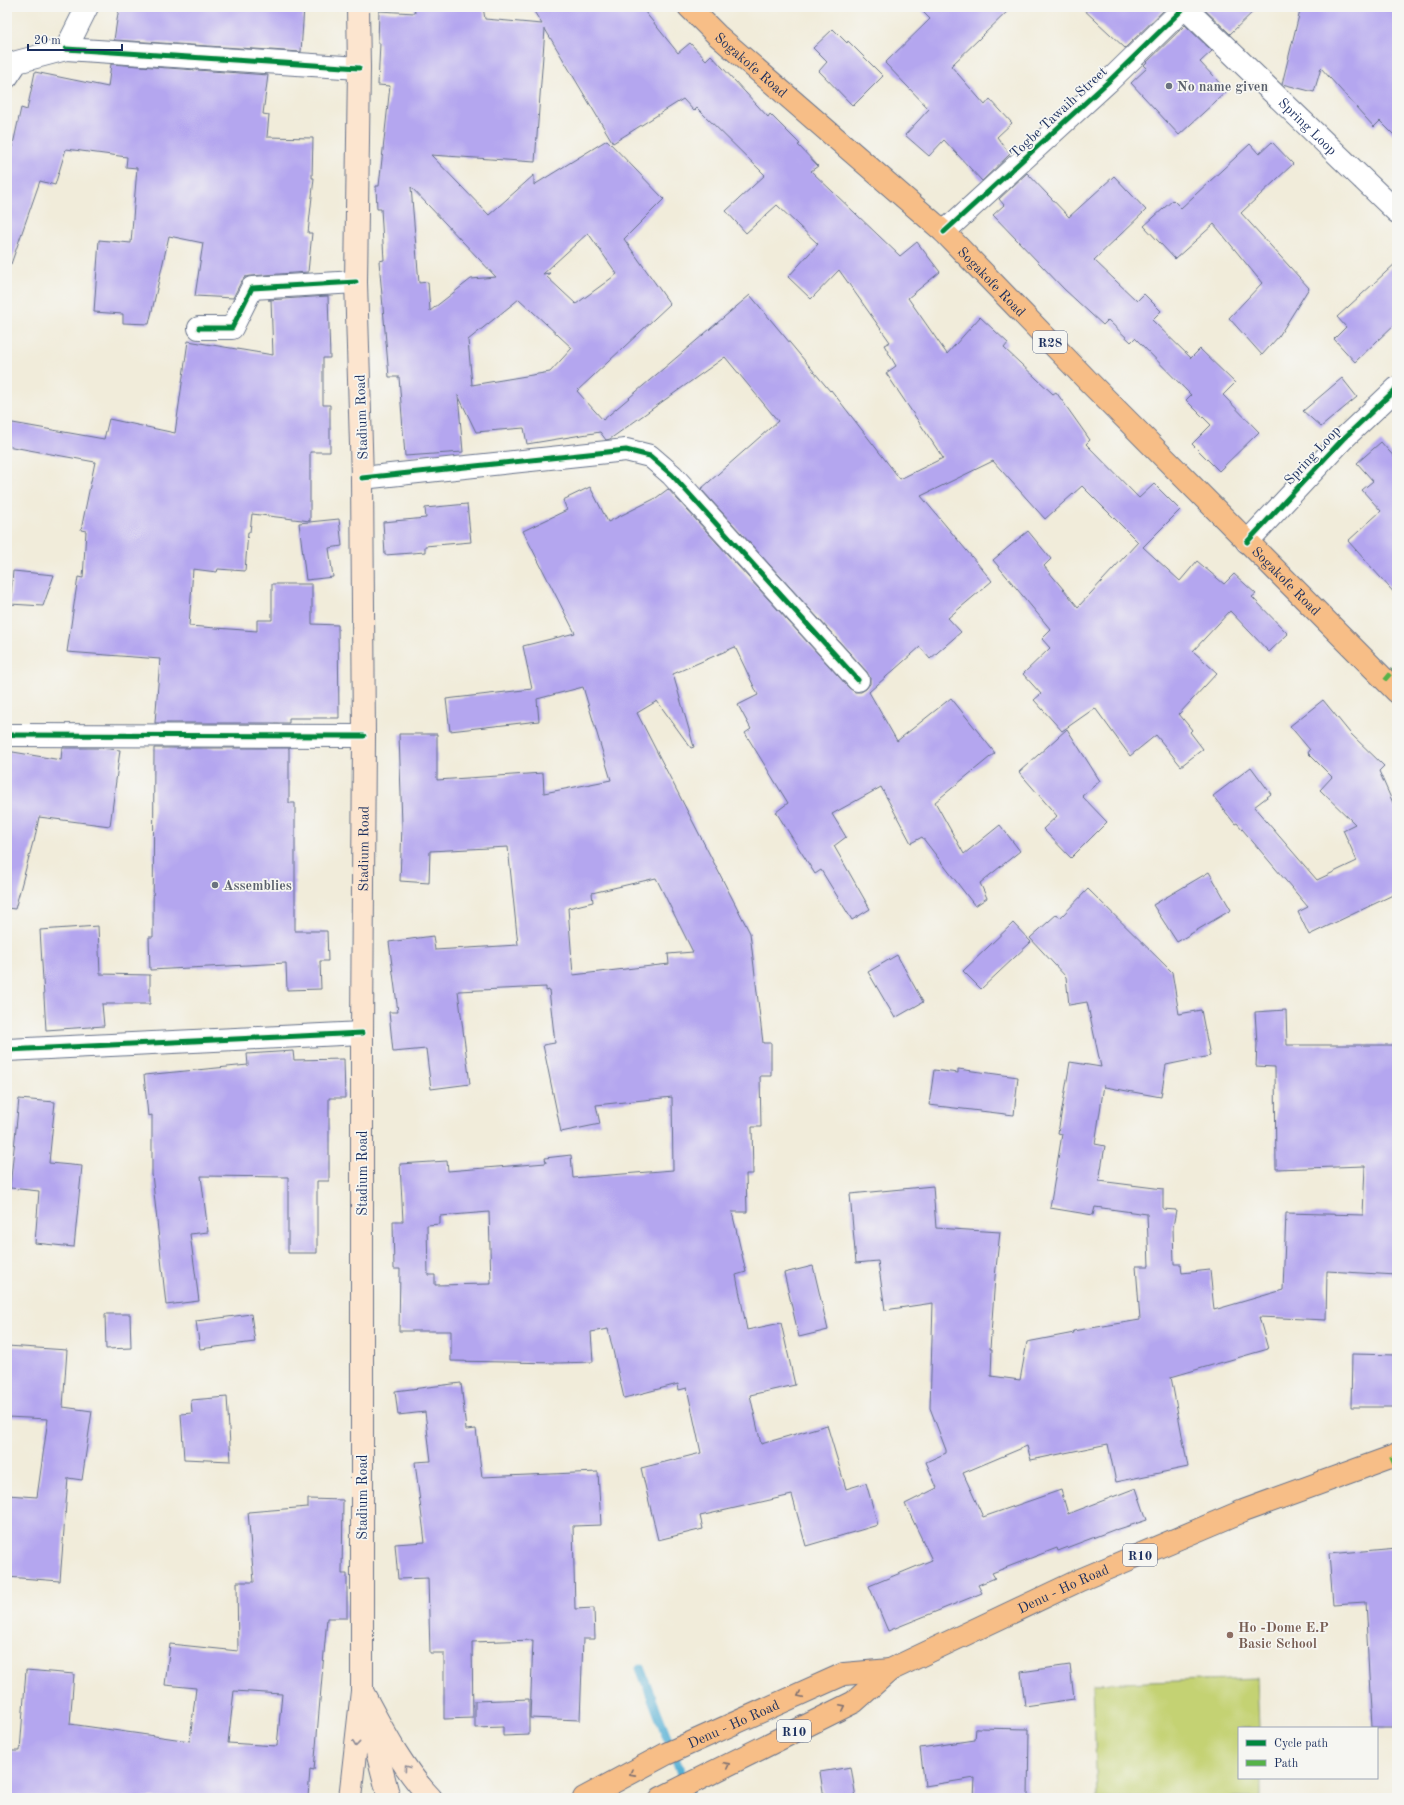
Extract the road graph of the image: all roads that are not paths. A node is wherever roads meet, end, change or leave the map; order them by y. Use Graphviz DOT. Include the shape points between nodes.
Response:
graph roads {
  1 [pos="86,7"];
  2 [pos="358,7"];
  3 [pos="689,7"];
  4 [pos="1185,7"];
  5 [pos="66,48"];
  6 [pos="360,68"];
  7 [pos="7,77"];
  8 [pos="1397,212"];
  9 [pos="944,232"];
  10 [pos="356,282"];
  11 [pos="199,328"];
  12 [pos="1397,388"];
  13 [pos="362,478"];
  14 [pos="1247,542"];
  15 [pos="858,680"];
  16 [pos="1397,692"];
  17 [pos="11,735"];
  18 [pos="364,736"];
  19 [pos="362,1033"];
  20 [pos="7,1050"];
  21 [pos="1397,1455"];
  22 [pos="890,1670"];
  23 [pos="362,1691"];
  24 [pos="677,1790"];
  25 [pos="350,1798"];
  26 [pos="389,1798"];
  27 [pos="431,1798"];
  28 [pos="584,1798"];
  1 -- 5 [label="street"];
  2 -- 6 [label="main road, Stadium Road"];
  3 -- 9 [label="main road, Sogakofe Road / R28" via="717,35"];
  4 -- 8 [label="street, Spring Loop"];
  4 -- 9 [label="street, Togbe Tawaih Street" via="1108,82"];
  5 -- 6 [label="street"];
  5 -- 7 [label="street" via="17,62"];
  6 -- 10 [label="main road, Stadium Road"];
  9 -- 14 [label="main road, Sogakofe Road / R28"];
  10 -- 11 [label="street" via="252,288 232,328"];
  10 -- 13 [label="main road, Stadium Road"];
  12 -- 14 [label="street, Spring Loop" via="1343,439"];
  13 -- 15 [label="street" via="626,450 650,456 672,475"];
  13 -- 18 [label="main road, Stadium Road"];
  14 -- 16 [label="main road, Sogakofe Road / R28"];
  17 -- 18 [label="street"];
  18 -- 19 [label="main road, Stadium Road"];
  19 -- 20 [label="street"];
  19 -- 23 [label="main road, Stadium Road"];
  21 -- 22 [label="main road, Denu - Ho Road / R10" via="1244,1511 1080,1580"];
  24 -- 22 [label="main road, Denu - Ho Road / R10, one-way" via="854,1702"];
  22 -- 28 [label="main road, Denu - Ho Road / R10, one-way" via="844,1674 672,1752"];
  23 -- 25 [label="main road, Stadium Road, one-way"];
  23 -- 26 [label="main road, Stadium Road"];
  27 -- 23 [label="main road, Stadium Road, one-way" via="393,1749"];
}
